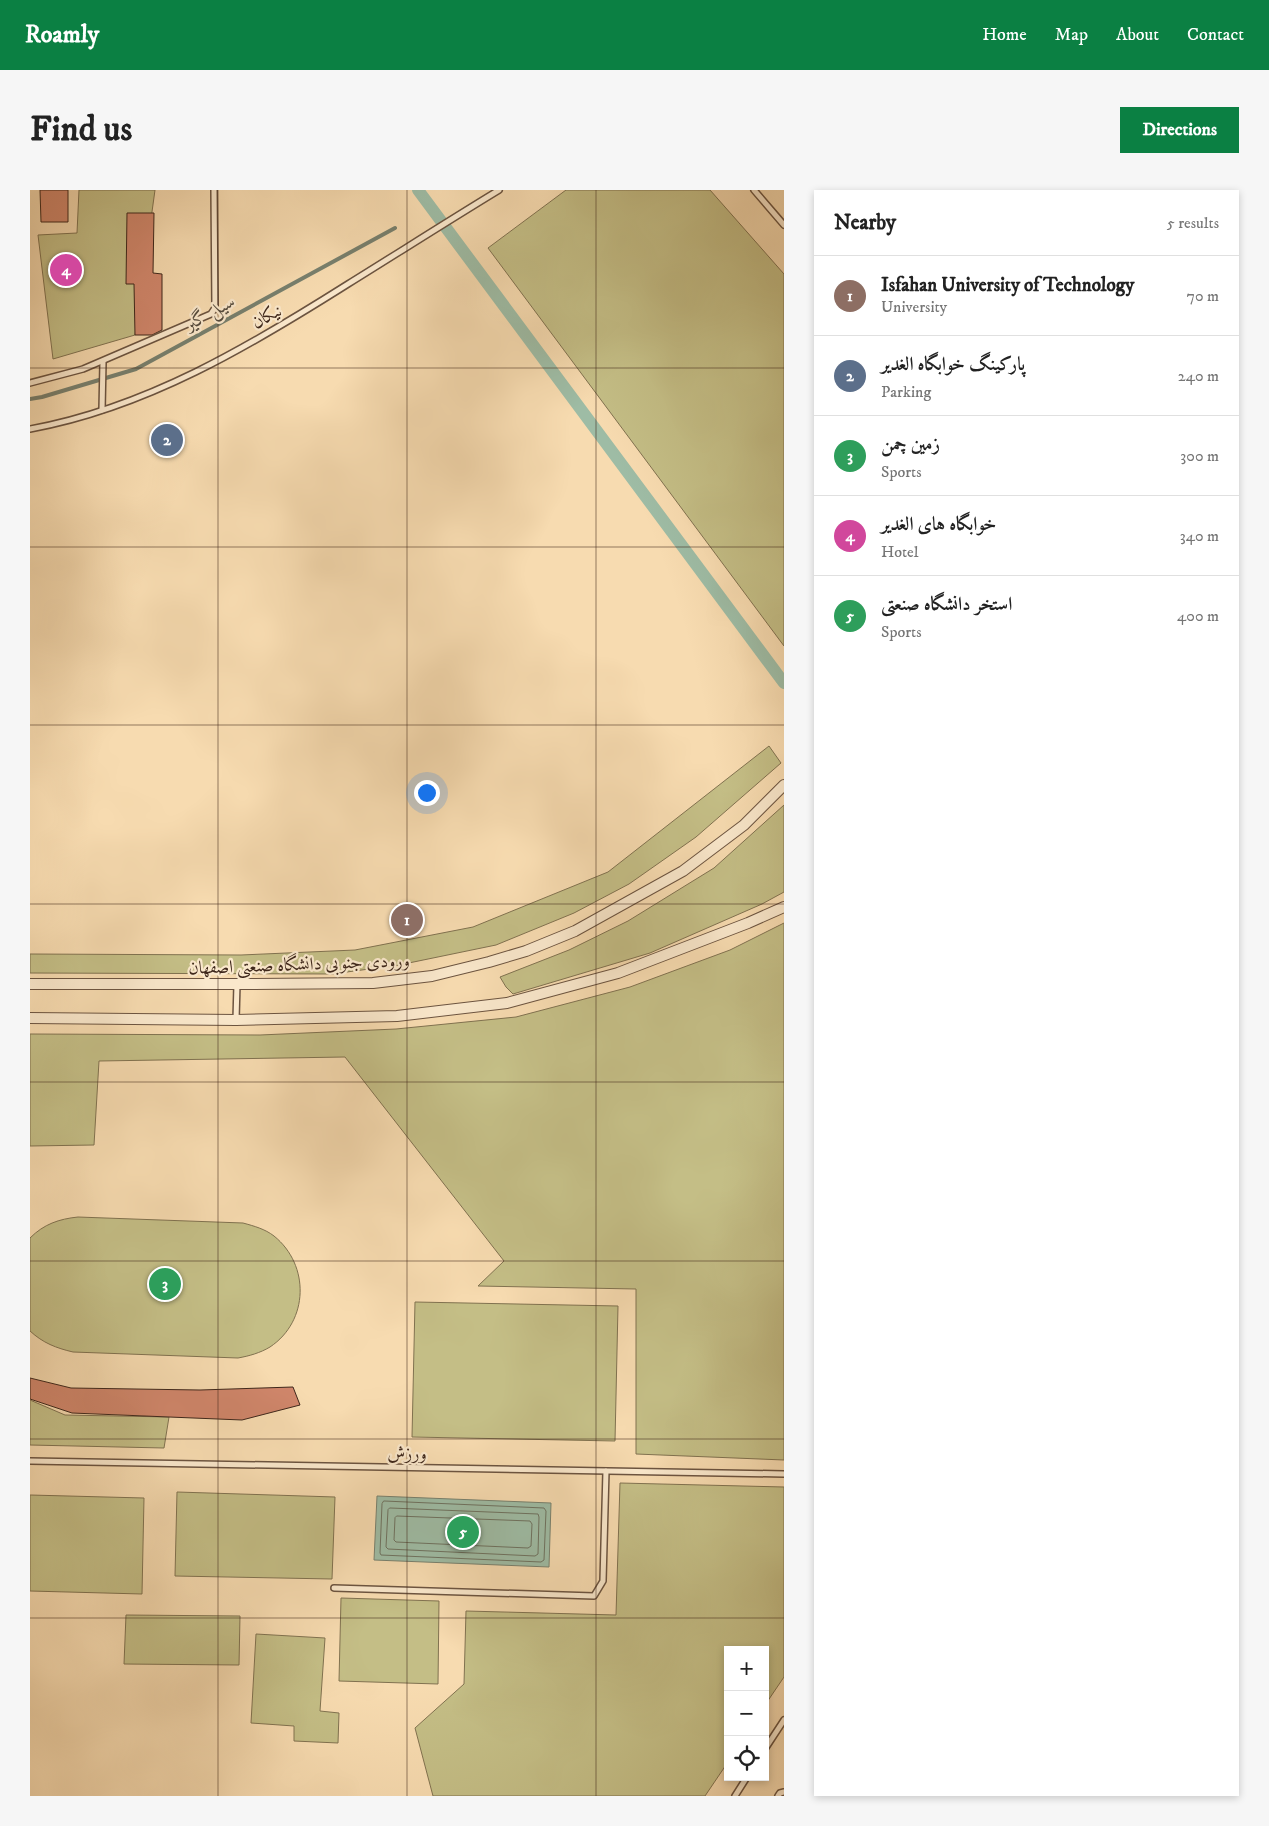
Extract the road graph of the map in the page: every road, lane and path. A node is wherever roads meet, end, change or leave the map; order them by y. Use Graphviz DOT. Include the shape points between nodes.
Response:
graph roads {
  1 [pos="214,190"];
  2 [pos="499,190"];
  3 [pos="754,190"];
  4 [pos="784,225"];
  5 [pos="103,362"];
  6 [pos="30,383"];
  7 [pos="102,410"];
  8 [pos="30,429"];
  9 [pos="784,785"];
  10 [pos="784,907"];
  11 [pos="30,984"];
  12 [pos="237,984"];
  13 [pos="30,1018"];
  14 [pos="236,1020"];
  15 [pos="30,1461"];
  16 [pos="606,1471"];
  17 [pos="784,1474"];
  18 [pos="334,1588"];
  19 [pos="784,1720"];
  20 [pos="769,1743"];
  21 [pos="744,1781"];
  22 [pos="784,1792"];
  23 [pos="735,1796"];
  24 [pos="778,1796"];
  1 -- 5 [label="lane" via="215,308 211,314"];
  2 -- 7 [label="lane, نیکان" via="280,327 160,390"];
  3 -- 4 [label="lane"];
  5 -- 6 [label="lane"];
  5 -- 7 [label="lane"];
  7 -- 8 [label="lane, نیکان"];
  9 -- 12 [label="street, ورودی جنوبی دانشگاه صنعتی اصفهان" via="744,825 683,871 588,925 526,952 432,976 373,982"];
  10 -- 14 [label="street" via="618,973 507,1003 397,1016"];
  11 -- 12 [label="street, ورودی جنوبی دانشگاه صنعتی اصفهان"];
  12 -- 14 [label="lane"];
  13 -- 14 [label="street"];
  15 -- 16 [label="lane, ورزش"];
  16 -- 17 [label="lane, ورزش"];
  16 -- 18 [label="lane" via="603,1580 594,1596"];
  19 -- 20 [label="lane"];
  21 -- 23 [label="lane"];
  22 -- 24 [label="lane"];
}
